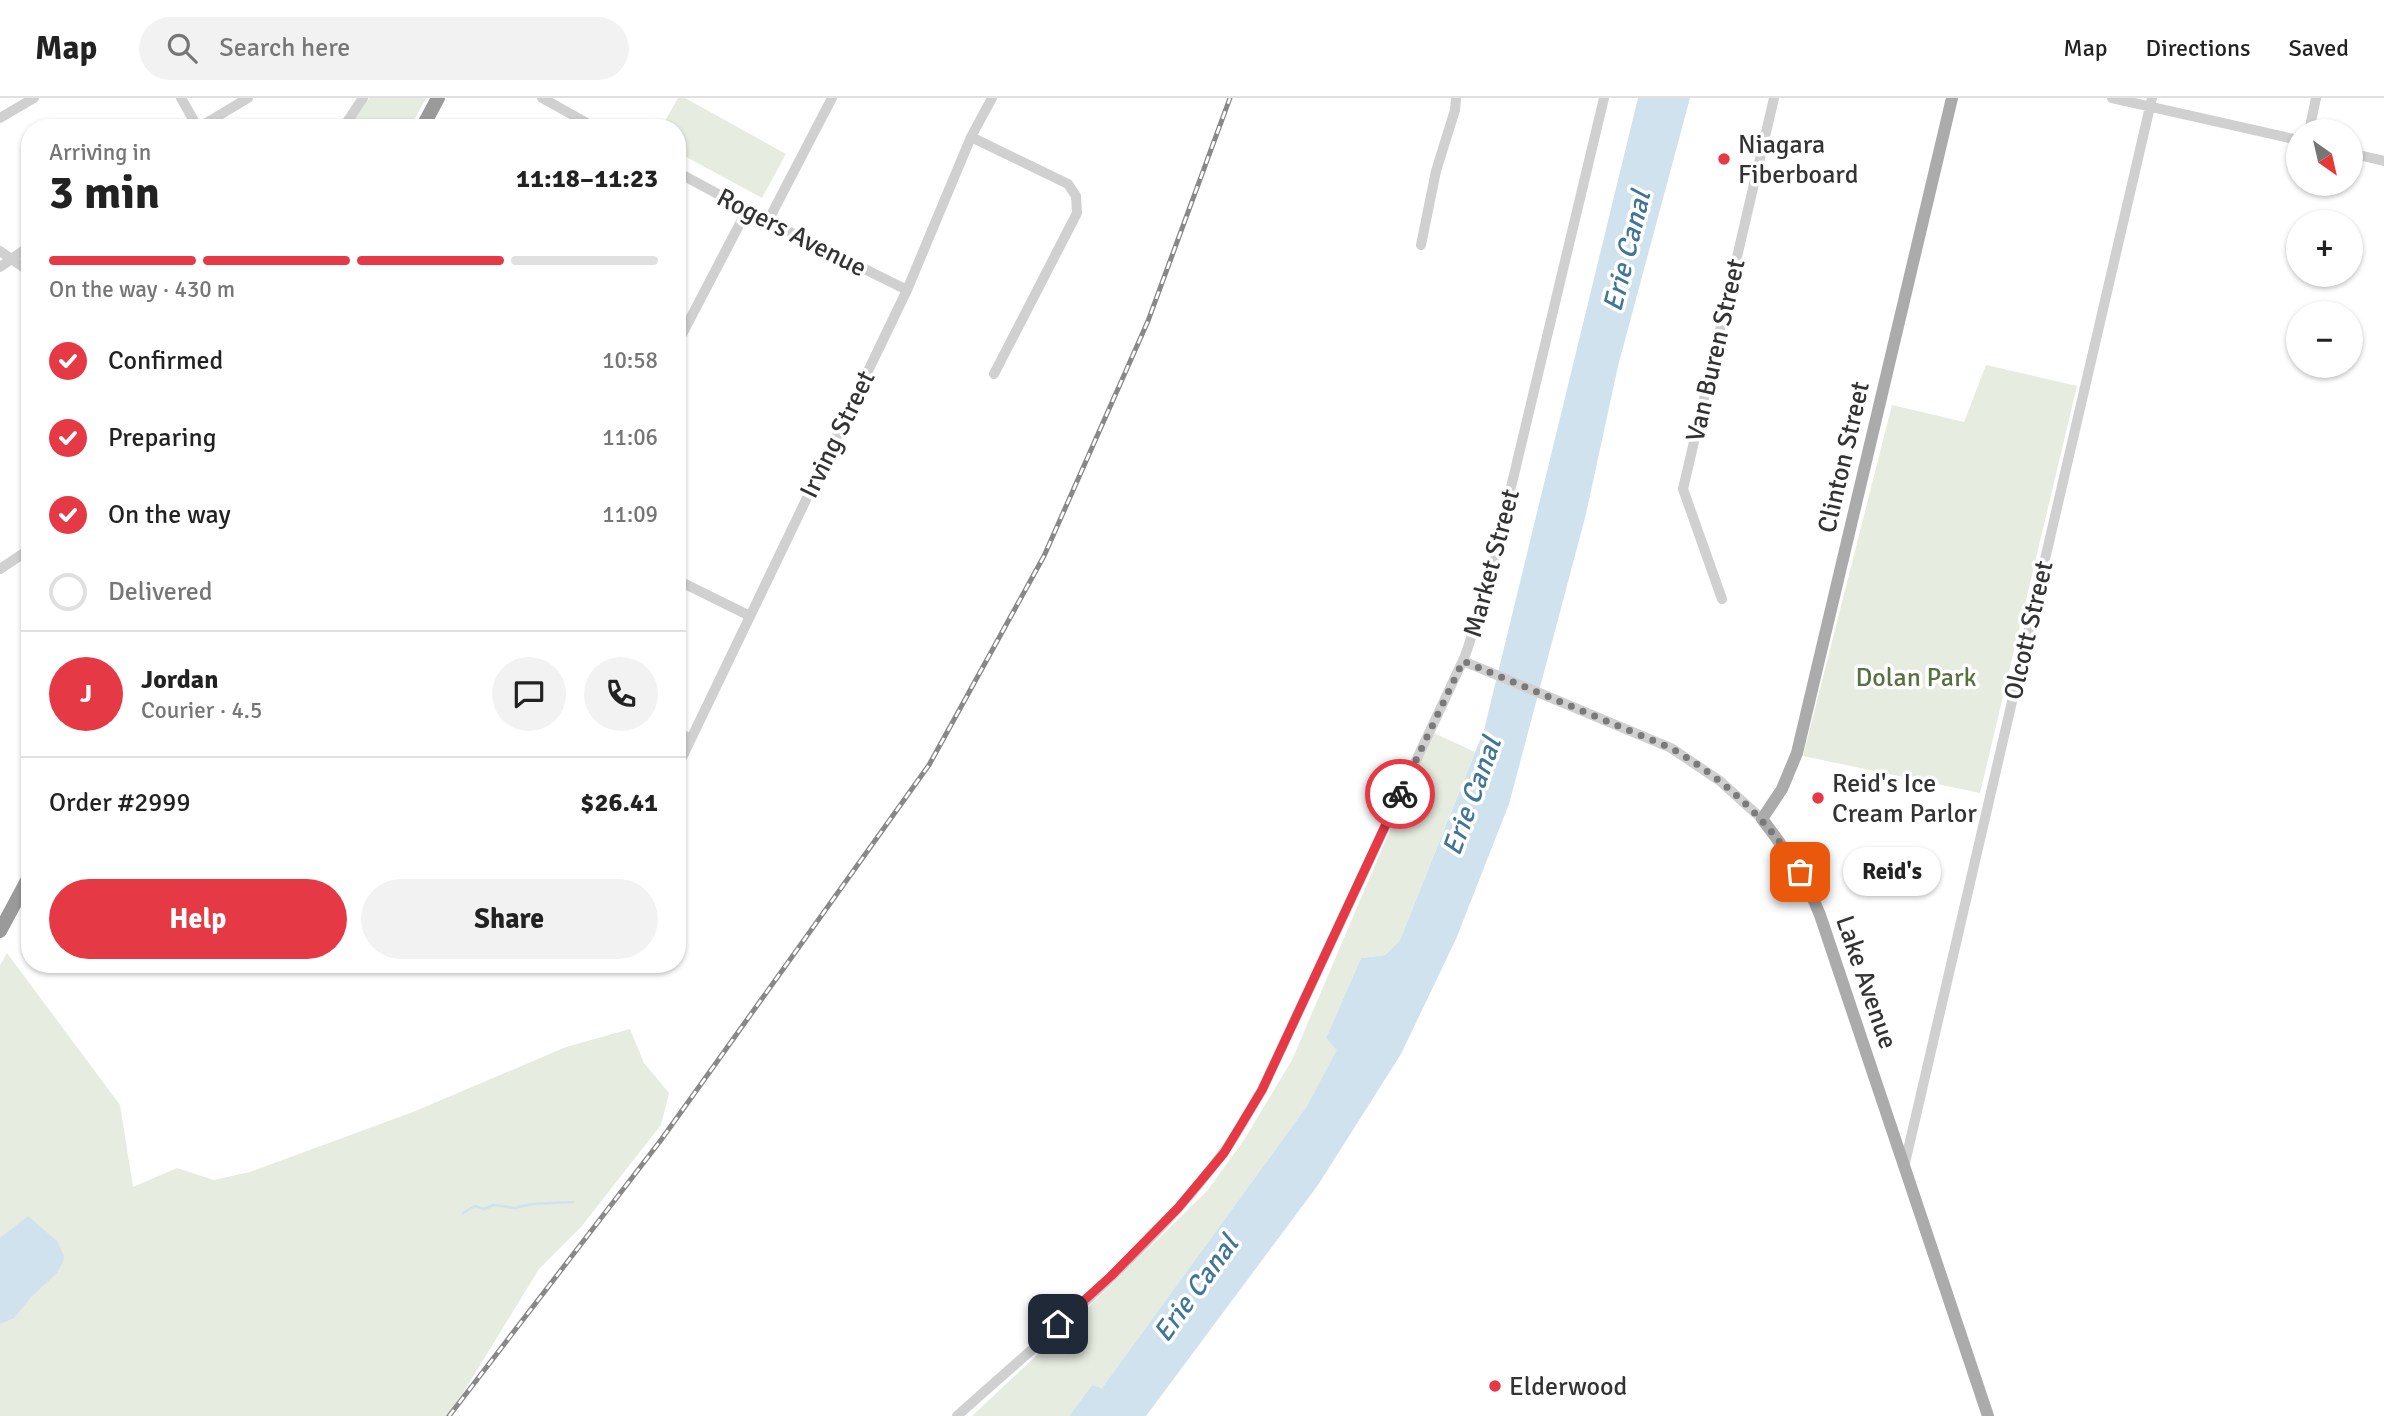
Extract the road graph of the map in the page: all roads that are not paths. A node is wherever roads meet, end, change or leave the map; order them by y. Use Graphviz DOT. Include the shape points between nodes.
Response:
graph roads {
  1 [pos="34,98"];
  2 [pos="181,98"];
  3 [pos="248,98"];
  4 [pos="363,98"];
  5 [pos="438,98"];
  6 [pos="541,98"];
  7 [pos="832,98"];
  8 [pos="992,98"];
  9 [pos="1456,98"];
  10 [pos="1604,98"];
  11 [pos="1774,98"];
  12 [pos="1952,98"];
  13 [pos="2112,98"];
  14 [pos="2316,98"];
  15 [pos="2151,103"];
  16 [pos="0,118"];
  17 [pos="193,119"];
  18 [pos="213,119"];
  19 [pos="349,119"];
  20 [pos="427,119"];
  21 [pos="580,119"];
  22 [pos="2312,119"];
  23 [pos="971,137"];
  24 [pos="2286,137"];
  25 [pos="2363,156"];
  26 [pos="2384,161"];
  27 [pos="686,177"];
  28 [pos="747,211"];
  29 [pos="768,221"];
  30 [pos="1421,245"];
  31 [pos="0,251"];
  32 [pos="21,253"];
  33 [pos="11,260"];
  34 [pos="21,266"];
  35 [pos="0,267"];
  36 [pos="907,290"];
  37 [pos="686,327"];
  38 [pos="994,374"];
  39 [pos="21,555"];
  40 [pos="0,569"];
  41 [pos="686,584"];
  42 [pos="1722,599"];
  43 [pos="750,616"];
  44 [pos="1463,661"];
  45 [pos="686,736"];
  46 [pos="691,739"];
  47 [pos="686,749"];
  48 [pos="1762,819"];
  49 [pos="21,892"];
  50 [pos="0,931"];
  51 [pos="1905,1163"];
  52 [pos="957,1416"];
  53 [pos="1988,1416"];
  1 -- 16 [label="street"];
  2 -- 17 [label="street"];
  3 -- 18 [label="street"];
  4 -- 19 [label="street"];
  5 -- 20 [label="highway"];
  6 -- 21 [label="street"];
  7 -- 29 [label="street"];
  8 -- 23 [label="street, Irving Street"];
  9 -- 30 [label="street"];
  10 -- 44 [label="street, Market Street" via="1485,596"];
  11 -- 42 [label="street, Van Buren Street" via="1683,489"];
  12 -- 48 [label="main road, Clinton Street" via="1797,753 1782,789"];
  13 -- 15 [label="street"];
  14 -- 22 [label="street"];
  15 -- 24 [label="street"];
  15 -- 51 [label="street, Olcott Street"];
  23 -- 36 [label="street, Irving Street"];
  23 -- 38 [label="street" via="1068,184 1076,196 1077,213"];
  25 -- 26 [label="street"];
  27 -- 28 [label="street, Rogers Avenue"];
  28 -- 29 [label="street, Rogers Avenue"];
  28 -- 37 [label="street"];
  29 -- 36 [label="street, Rogers Avenue"];
  31 -- 33 [label="street"];
  32 -- 33 [label="street"];
  33 -- 34 [label="street"];
  33 -- 35 [label="street"];
  36 -- 43 [label="street, Irving Street"];
  39 -- 40 [label="street"];
  41 -- 43 [label="street"];
  43 -- 46 [label="street, Irving Street"];
  44 -- 48 [label="street, Lake Avenue" via="1671,748 1739,796"];
  44 -- 52 [label="street, Market Street" via="1262,1090 1224,1153 1111,1276"];
  45 -- 46 [label="street"];
  46 -- 47 [label="street, Irving Street"];
  48 -- 51 [label="main road, Lake Avenue" via="1812,895"];
  49 -- 50 [label="highway"];
  51 -- 53 [label="main road, Lake Avenue"];
}
